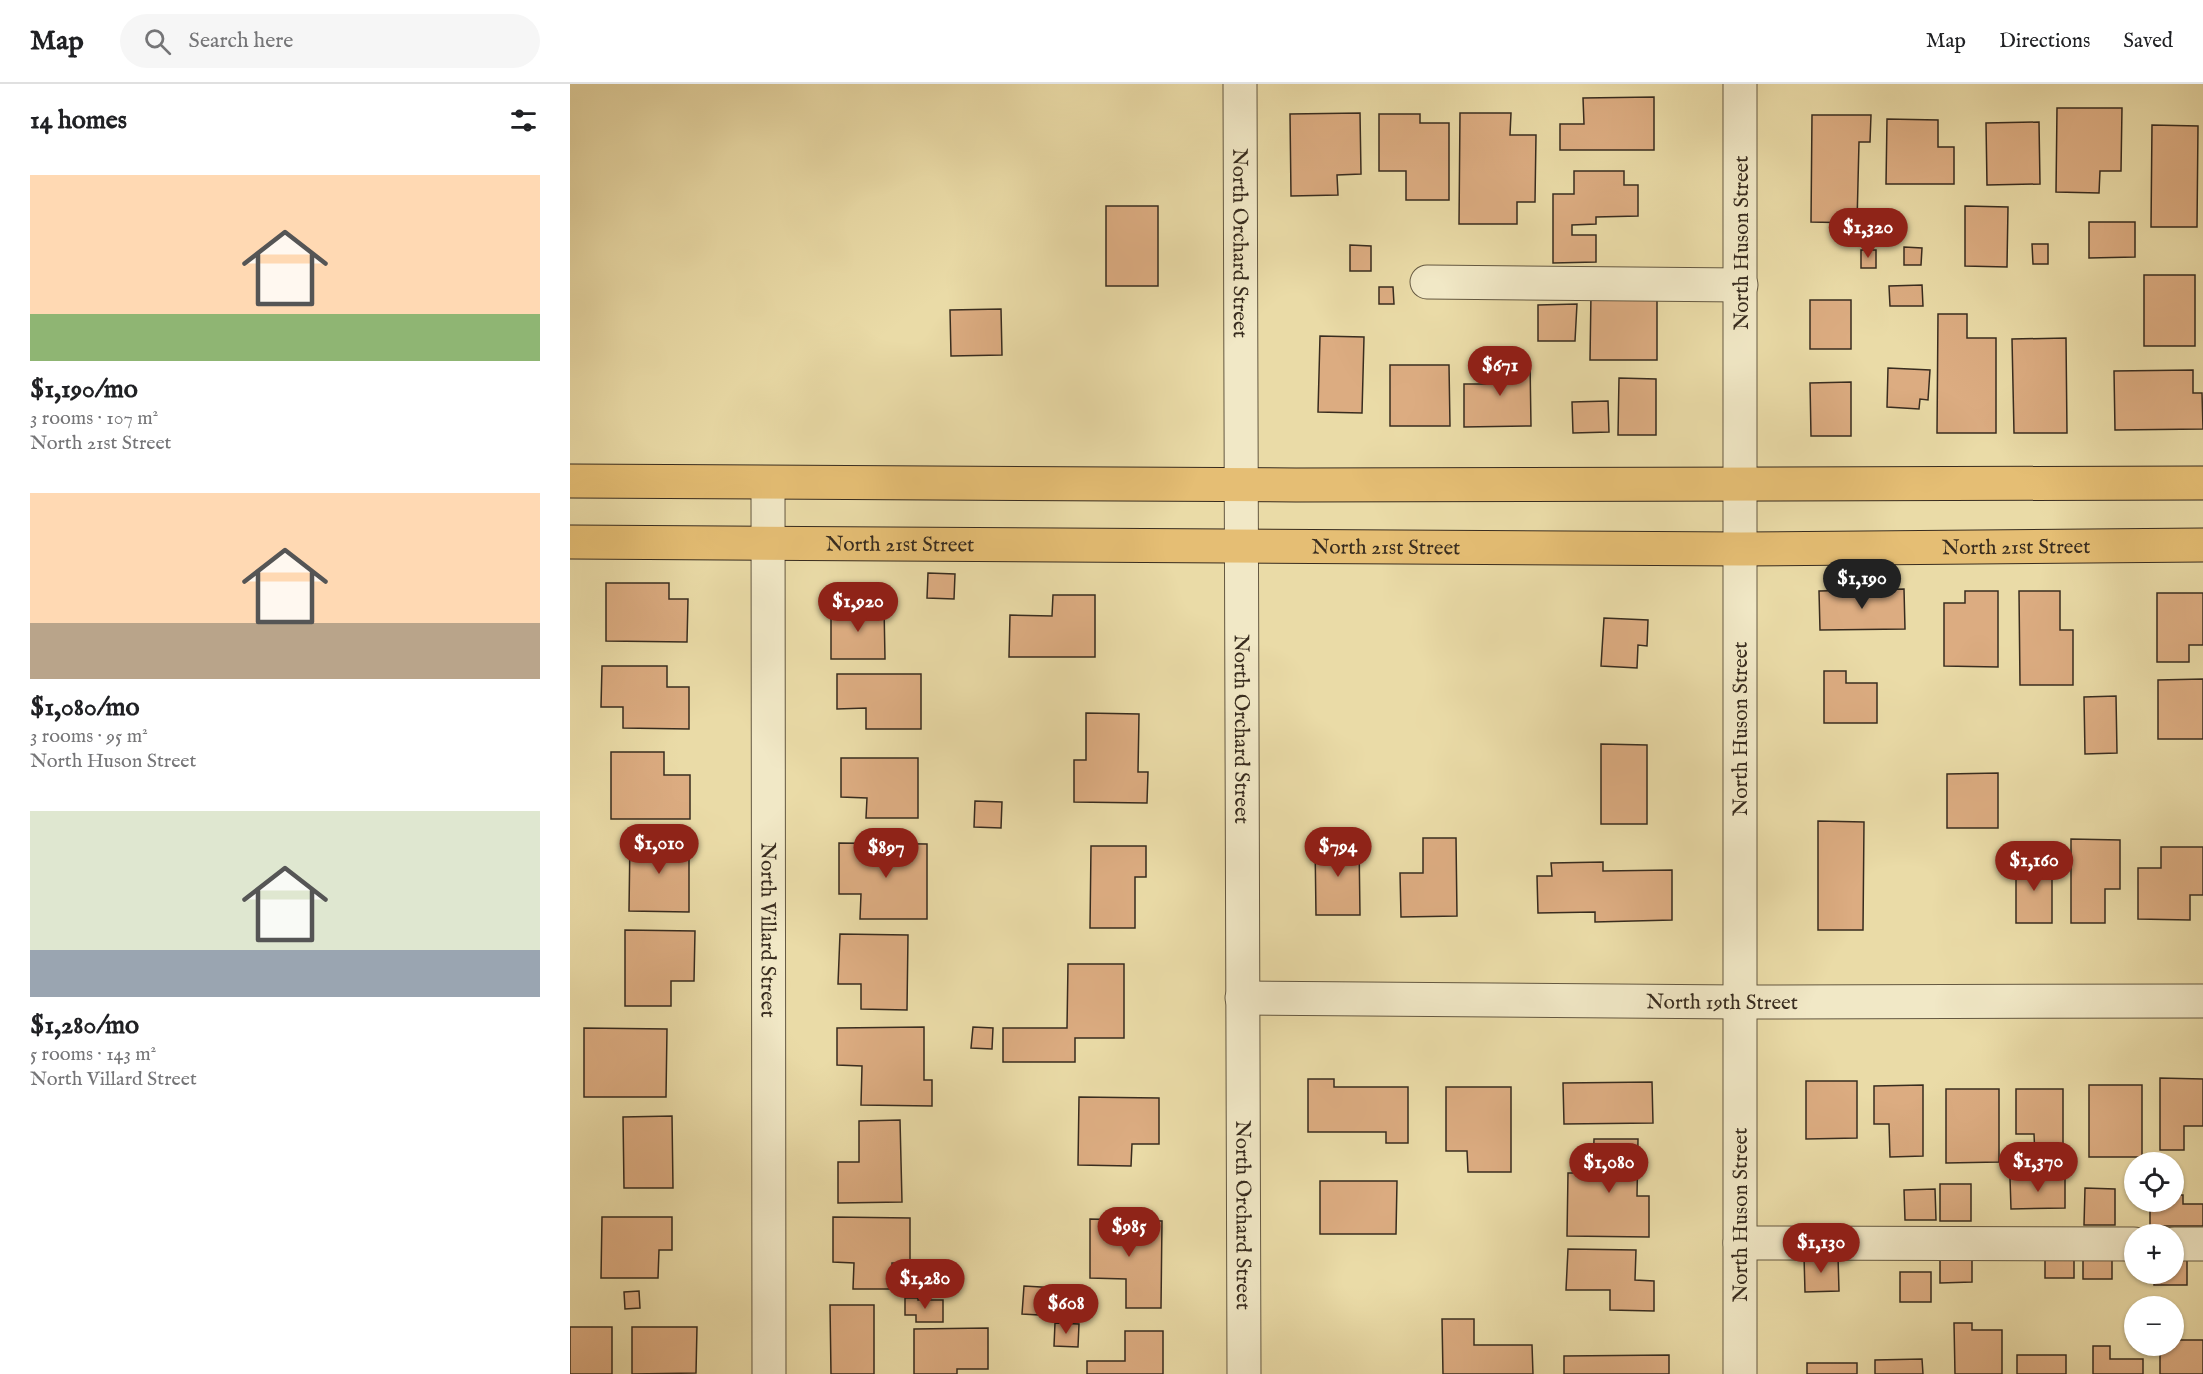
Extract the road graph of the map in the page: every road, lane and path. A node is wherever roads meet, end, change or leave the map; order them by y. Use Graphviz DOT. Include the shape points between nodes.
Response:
graph roads {
  1 [pos="1240,84"];
  2 [pos="1740,84"];
  3 [pos="1427,282"];
  4 [pos="1741,285"];
  5 [pos="570,482"];
  6 [pos="2203,483"];
  7 [pos="768,484"];
  8 [pos="1240,484"];
  9 [pos="1741,484"];
  10 [pos="570,542"];
  11 [pos="768,544"];
  12 [pos="2203,545"];
  13 [pos="1241,547"];
  14 [pos="1741,549"];
  15 [pos="1242,998"];
  16 [pos="2203,1001"];
  17 [pos="1740,1002"];
  18 [pos="1740,1243"];
  19 [pos="2124,1244"];
  20 [pos="2184,1244"];
  21 [pos="2203,1244"];
  22 [pos="770,1374"];
  23 [pos="1244,1374"];
  24 [pos="1740,1374"];
  1 -- 8 [label="street, North Orchard Street"];
  2 -- 4 [label="street, North Huson Street"];
  3 -- 4 [label="street"];
  4 -- 9 [label="street, North Huson Street"];
  5 -- 7 [label="main road"];
  6 -- 9 [label="main road"];
  7 -- 8 [label="main road"];
  7 -- 11 [label="street, North Villard Street"];
  8 -- 9 [label="main road"];
  8 -- 13 [label="street, North Orchard Street"];
  9 -- 14 [label="street, North Huson Street"];
  10 -- 11 [label="main road, North 21st Street"];
  11 -- 13 [label="main road, North 21st Street"];
  11 -- 22 [label="street, North Villard Street"];
  12 -- 14 [label="main road, North 21st Street"];
  13 -- 14 [label="main road, North 21st Street"];
  13 -- 15 [label="street, North Orchard Street"];
  14 -- 17 [label="street, North Huson Street"];
  15 -- 17 [label="street, North 19th Street"];
  15 -- 23 [label="street, North Orchard Street"];
  16 -- 17 [label="street, North 19th Street"];
  17 -- 18 [label="street, North Huson Street"];
  18 -- 19 [label="street"];
  18 -- 24 [label="street, North Huson Street"];
  20 -- 21 [label="street"];
}
